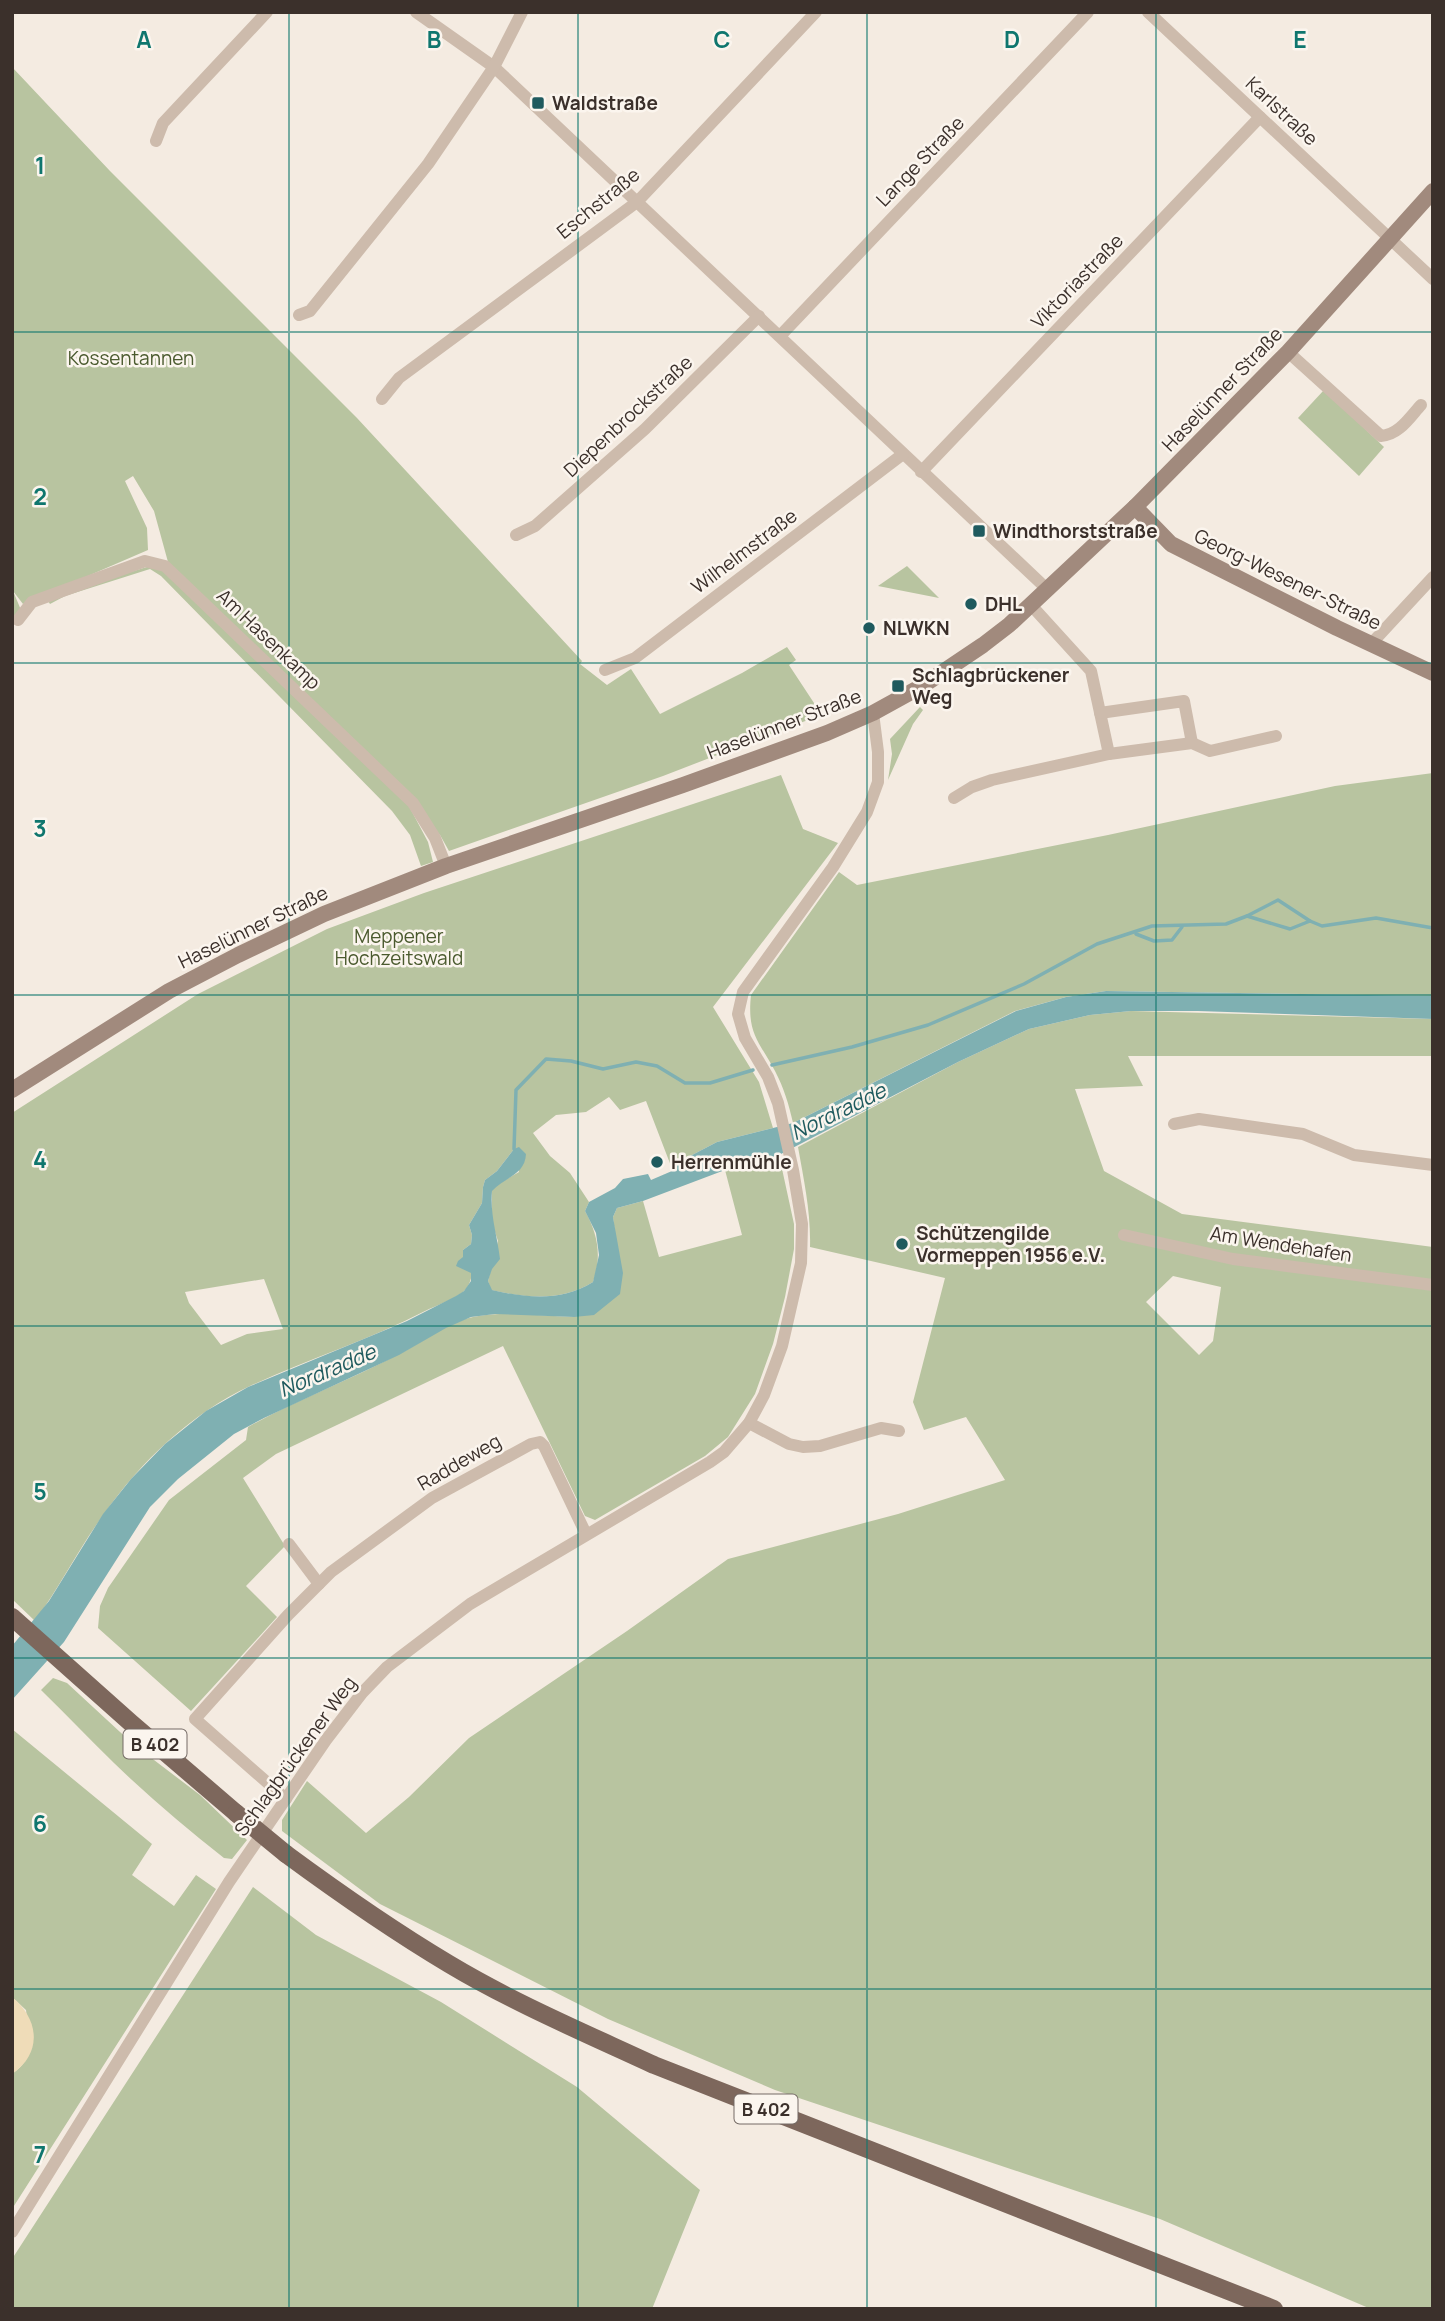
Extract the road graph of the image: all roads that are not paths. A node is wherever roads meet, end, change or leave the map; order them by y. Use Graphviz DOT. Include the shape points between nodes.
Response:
graph roads {
  1 [pos="267,12"];
  2 [pos="416,12"];
  3 [pos="522,12"];
  4 [pos="816,12"];
  5 [pos="1088,12"];
  6 [pos="1148,12"];
  7 [pos="494,66"];
  8 [pos="1260,117"];
  9 [pos="156,141"];
  10 [pos="1433,191"];
  11 [pos="636,202"];
  12 [pos="1390,238"];
  13 [pos="1433,279"];
  14 [pos="299,316"];
  15 [pos="759,316"];
  16 [pos="780,336"];
  17 [pos="1288,352"];
  18 [pos="383,399"];
  19 [pos="1421,405"];
  20 [pos="903,454"];
  21 [pos="921,472"];
  22 [pos="1135,508"];
  23 [pos="516,535"];
  24 [pos="1433,577"];
  25 [pos="1048,590"];
  26 [pos="1031,606"];
  27 [pos="18,620"];
  28 [pos="1371,644"];
  29 [pos="605,670"];
  30 [pos="1433,673"];
  31 [pos="873,713"];
  32 [pos="1100,713"];
  33 [pos="1276,736"];
  34 [pos="1192,743"];
  35 [pos="1109,754"];
  36 [pos="954,799"];
  37 [pos="446,866"];
  38 [pos="12,1090"];
  39 [pos="1174,1124"];
  40 [pos="1433,1165"];
  41 [pos="1124,1235"];
  42 [pos="1433,1285"];
  43 [pos="749,1423"];
  44 [pos="900,1430"];
  45 [pos="586,1534"];
  46 [pos="289,1544"];
  47 [pos="319,1584"];
  48 [pos="12,1617"];
  49 [pos="286,1799"];
  50 [pos="12,2232"];
  51 [pos="1274,2309"];
  1 -- 9 [label="street" via="163,123"];
  2 -- 7 [label="street"];
  3 -- 7 [label="street"];
  4 -- 11 [label="street, Eschstraße"];
  5 -- 16 [label="street, Lange Straße"];
  6 -- 8 [label="street, Karlstraße"];
  7 -- 11 [label="street"];
  7 -- 14 [label="street" via="428,164 310,311"];
  8 -- 12 [label="street, Karlstraße"];
  8 -- 21 [label="street, Viktoriastraße"];
  10 -- 12 [label="street, Haselünner Straße"];
  11 -- 15 [label="street"];
  11 -- 18 [label="street, Eschstraße" via="399,378"];
  12 -- 13 [label="street, Karlstraße"];
  12 -- 17 [label="street, Haselünner Straße"];
  15 -- 16 [label="street"];
  15 -- 23 [label="street, Diepenbrockstraße" via="635,438 535,526"];
  16 -- 20 [label="street"];
  17 -- 19 [label="street" via="1381,436 1395,432"];
  17 -- 22 [label="street, Haselünner Straße"];
  20 -- 21 [label="street"];
  20 -- 29 [label="street, Wilhelmstraße" via="635,658"];
  21 -- 25 [label="street"];
  22 -- 25 [label="street, Haselünner Straße"];
  22 -- 28 [label="street, Georg-Wesener-Straße" via="1171,544"];
  24 -- 28 [label="street"];
  25 -- 26 [label="street, Haselünner Straße"];
  26 -- 31 [label="street, Haselünner Straße" via="983,645"];
  26 -- 32 [label="street" via="1091,671"];
  27 -- 37 [label="street, Am Hasenkamp" via="32,602 145,561 165,566 413,803"];
  28 -- 30 [label="street, Georg-Wesener-Straße"];
  31 -- 37 [label="street, Haselünner Straße" via="683,785"];
  31 -- 43 [label="street, Schlagbrückener Weg" via="877,782 867,812 743,992 738,1014 778,1103 802,1224 801,1263 782,1346"];
  32 -- 34 [label="street" via="1184,701"];
  32 -- 35 [label="street"];
  33 -- 34 [label="street" via="1210,751"];
  34 -- 35 [label="street"];
  35 -- 36 [label="street" via="992,780"];
  37 -- 38 [label="street, Haselünner Straße" via="324,914 238,955 169,991"];
  39 -- 40 [label="street" via="1199,1119 1303,1133 1354,1155"];
  41 -- 42 [label="street, Am Wendehafen" via="1233,1259"];
  43 -- 44 [label="street" via="803,1447 881,1428"];
  43 -- 45 [label="street, Schlagbrückener Weg" via="710,1462"];
  45 -- 47 [label="street, Raddeweg" via="540,1442 432,1498"];
  45 -- 49 [label="street, Schlagbrückener Weg" via="470,1604 387,1667 343,1716"];
  46 -- 47 [label="street"];
  47 -- 49 [label="street, Raddeweg" via="195,1719"];
  48 -- 51 [label="main road, B 402, bridge" via="286,1854 353,1904 450,1965 641,2060"];
  49 -- 50 [label="street, Schlagbrückener Weg" via="229,1882"];
}
